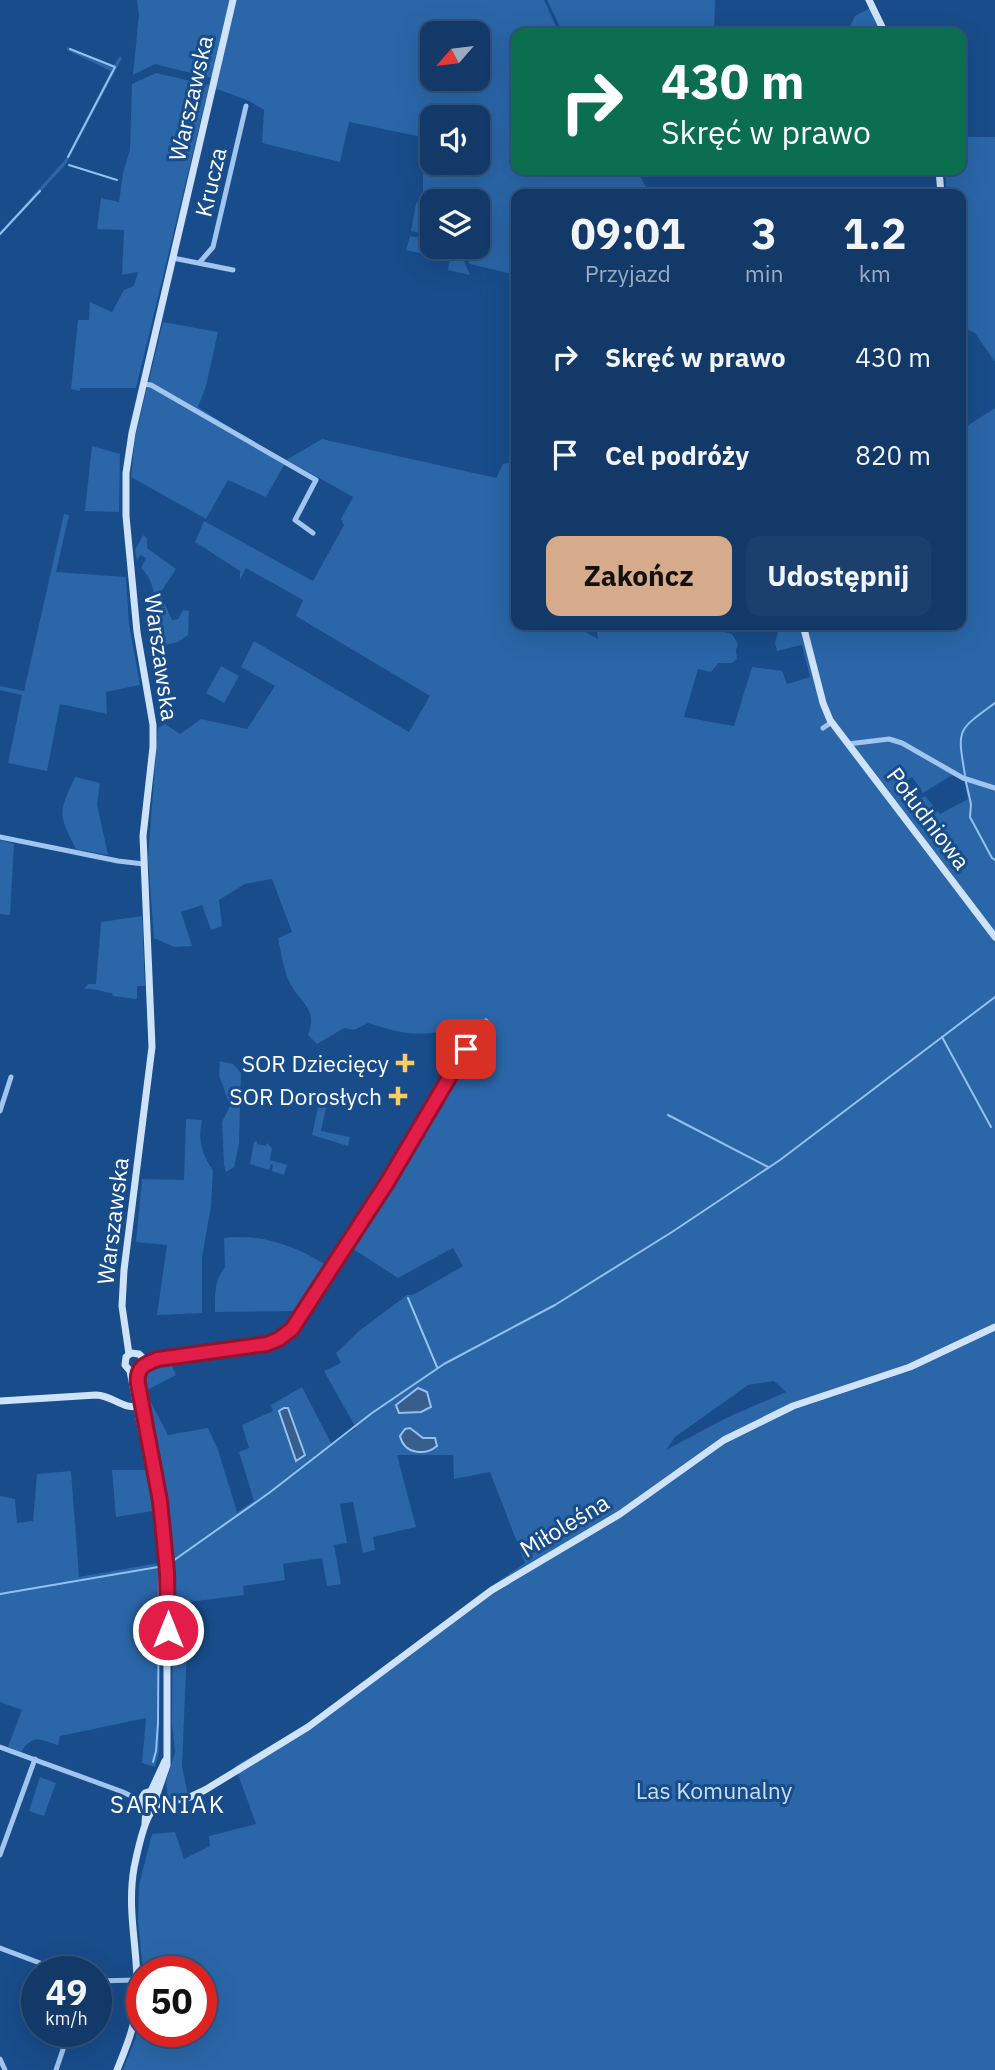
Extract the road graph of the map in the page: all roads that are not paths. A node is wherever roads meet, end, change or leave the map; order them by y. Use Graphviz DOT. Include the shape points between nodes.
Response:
graph roads {
  1 [pos="233,0"];
  2 [pos="869,0"];
  3 [pos="883,28"];
  4 [pos="246,106"];
  5 [pos="173,258"];
  6 [pos="200,262"];
  7 [pos="233,270"];
  8 [pos="143,384"];
  9 [pos="313,533"];
  10 [pos="804,630"];
  11 [pos="832,722"];
  12 [pos="823,728"];
  13 [pos="848,744"];
  14 [pos="995,788"];
  15 [pos="0,837"];
  16 [pos="144,864"];
  17 [pos="995,937"];
  18 [pos="486,1021"];
  19 [pos="11,1077"];
  20 [pos="0,1111"];
  21 [pos="995,1327"];
  22 [pos="132,1353"];
  23 [pos="144,1361"];
  24 [pos="134,1371"];
  25 [pos="0,1401"];
  26 [pos="139,1407"];
  27 [pos="0,1747"];
  28 [pos="35,1759"];
  29 [pos="151,1800"];
  30 [pos="0,1855"];
  31 [pos="0,1948"];
  32 [pos="21,1956"];
  33 [pos="135,1956"];
  34 [pos="126,2046"];
  35 [pos="63,2047"];
  36 [pos="0,2059"];
  37 [pos="5,2070"];
  38 [pos="55,2070"];
  39 [pos="117,2070"];
  1 -- 5 [label="main road, Warszawska"];
  2 -- 3 [label="main road"];
  4 -- 6 [label="street, Krucza" via="213,247"];
  5 -- 6 [label="street"];
  5 -- 8 [label="main road, Warszawska"];
  6 -- 7 [label="street"];
  8 -- 9 [label="street" via="316,480 295,520"];
  8 -- 16 [label="main road, Warszawska" via="125,492 135,623 153,725"];
  10 -- 11 [label="main road, Południowa"];
  11 -- 12 [label="street"];
  11 -- 13 [label="main road, Południowa"];
  13 -- 14 [label="street" via="889,739 963,778"];
  13 -- 17 [label="main road, Południowa"];
  15 -- 16 [label="street"];
  16 -- 22 [label="main road, Warszawska" via="152,1047 124,1270 124,1328"];
  18 -- 23 [label="street" via="292,1329 257,1346"];
  19 -- 20 [label="street"];
  21 -- 29 [label="main road, Miłoleśna" via="910,1367 793,1406 724,1440 620,1514 492,1590 308,1727 205,1790 177,1800"];
  22 -- 23 [label="main road"];
  22 -- 24 [label="main road, Warszawska" via="125,1362"];
  23 -- 24 [label="main road"];
  24 -- 26 [label="main road"];
  25 -- 26 [label="main road" via="98,1395 125,1407"];
  26 -- 29 [label="main road" via="159,1487 168,1580 166,1775"];
  27 -- 28 [label="street"];
  28 -- 29 [label="street"];
  28 -- 30 [label="street"];
  29 -- 33 [label="main road" via="131,1889"];
  31 -- 32 [label="street"];
  34 -- 39 [label="main road"];
  35 -- 38 [label="street"];
  36 -- 37 [label="street"];
}
